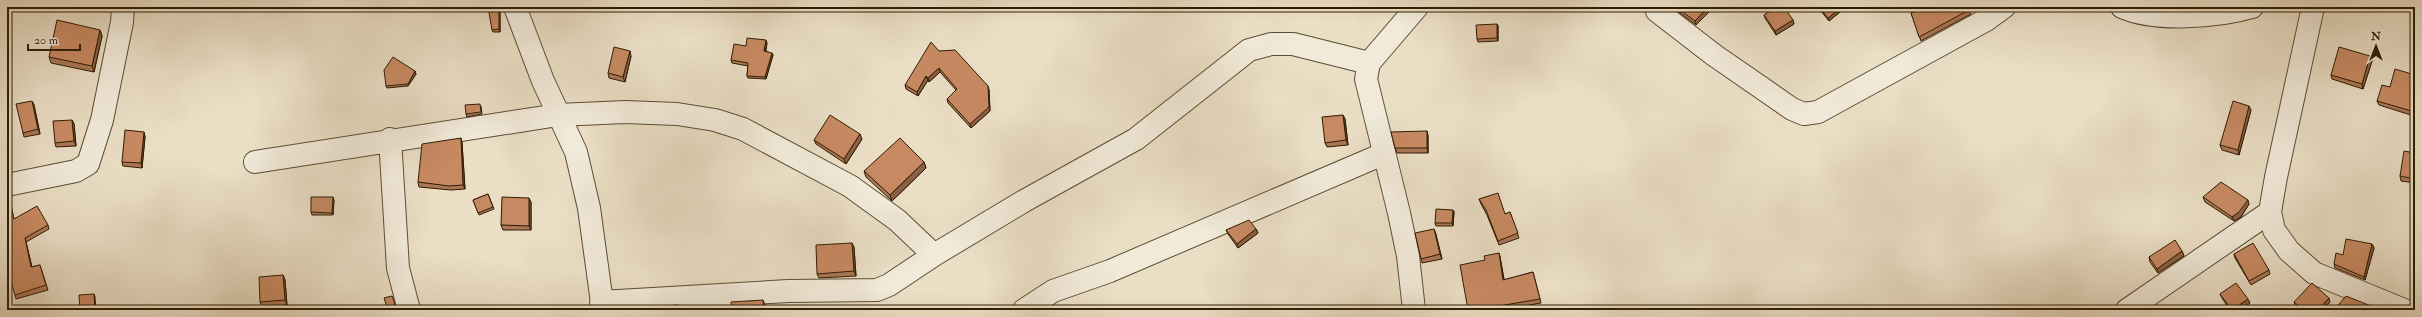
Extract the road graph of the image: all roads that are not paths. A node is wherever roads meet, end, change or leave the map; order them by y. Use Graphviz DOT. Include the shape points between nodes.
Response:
graph roads {
  1 [pos="123,7"];
  2 [pos="515,7"];
  3 [pos="1416,7"];
  4 [pos="2004,7"];
  5 [pos="2122,7"];
  6 [pos="2252,7"];
  7 [pos="2313,7"];
  8 [pos="1657,11"];
  9 [pos="1369,63"];
  10 [pos="558,115"];
  11 [pos="390,139"];
  12 [pos="1383,154"];
  13 [pos="255,162"];
  14 [pos="7,185"];
  15 [pos="2270,212"];
  16 [pos="934,255"];
  17 [pos="602,306"];
  18 [pos="409,310"];
  19 [pos="1024,310"];
  20 [pos="1414,310"];
  21 [pos="2127,310"];
  22 [pos="2404,310"];
  1 -- 14 [label="street" via="102,120 88,164 76,170"];
  2 -- 10 [label="street"];
  3 -- 9 [label="street"];
  4 -- 8 [label="street" via="1986,20 1886,76 1818,112 1804,114 1792,109 1714,55"];
  5 -- 6 [label="street" via="2161,16 2198,15"];
  7 -- 15 [label="street"];
  9 -- 12 [label="street" via="1366,79"];
  9 -- 16 [label="street" via="1293,44 1271,44 1249,50 1136,139"];
  10 -- 11 [label="street"];
  10 -- 16 [label="street" via="625,112 677,114 715,120 743,129 850,186 897,220"];
  10 -- 17 [label="street" via="576,152 584,182"];
  11 -- 13 [label="street"];
  11 -- 18 [label="street" via="398,268"];
  12 -- 19 [label="street" via="1117,268 1053,292"];
  12 -- 20 [label="street" via="1405,242"];
  15 -- 21 [label="street"];
  15 -- 22 [label="street" via="2274,230 2289,251 2314,273"];
  16 -- 17 [label="street" via="889,285 877,290 788,291"];
}
